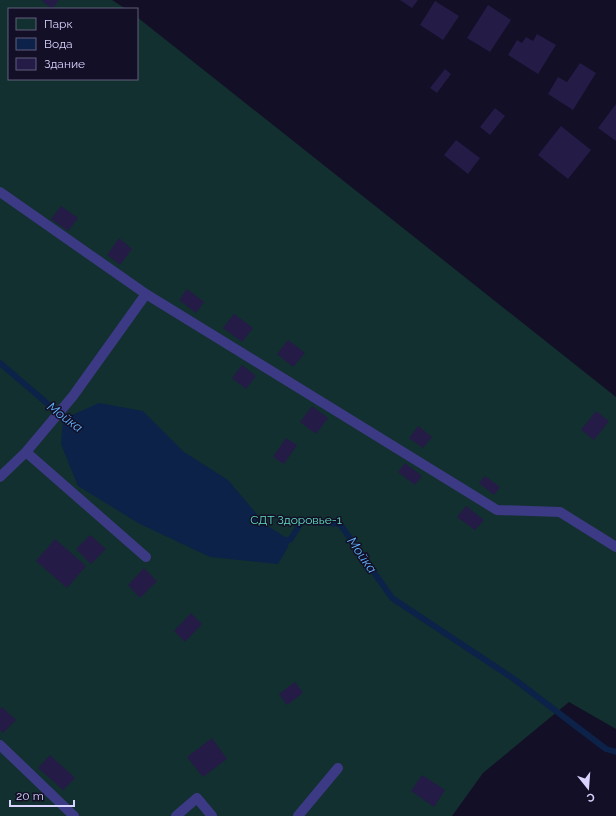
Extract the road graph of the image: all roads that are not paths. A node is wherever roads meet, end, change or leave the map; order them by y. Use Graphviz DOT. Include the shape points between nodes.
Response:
graph roads {
  1 [pos="0,192"];
  2 [pos="146,294"];
  3 [pos="26,452"];
  4 [pos="0,477"];
  5 [pos="616,547"];
  6 [pos="146,557"];
  7 [pos="0,745"];
  8 [pos="338,768"];
  9 [pos="74,816"];
  10 [pos="176,816"];
  11 [pos="212,816"];
  12 [pos="298,816"];
  1 -- 2 [label="lane"];
  2 -- 3 [label="lane" via="73,396"];
  2 -- 5 [label="lane" via="498,510 560,512"];
  3 -- 4 [label="lane"];
  3 -- 6 [label="lane"];
  7 -- 9 [label="lane"];
  8 -- 12 [label="lane"];
  10 -- 11 [label="lane" via="197,798"];
}
